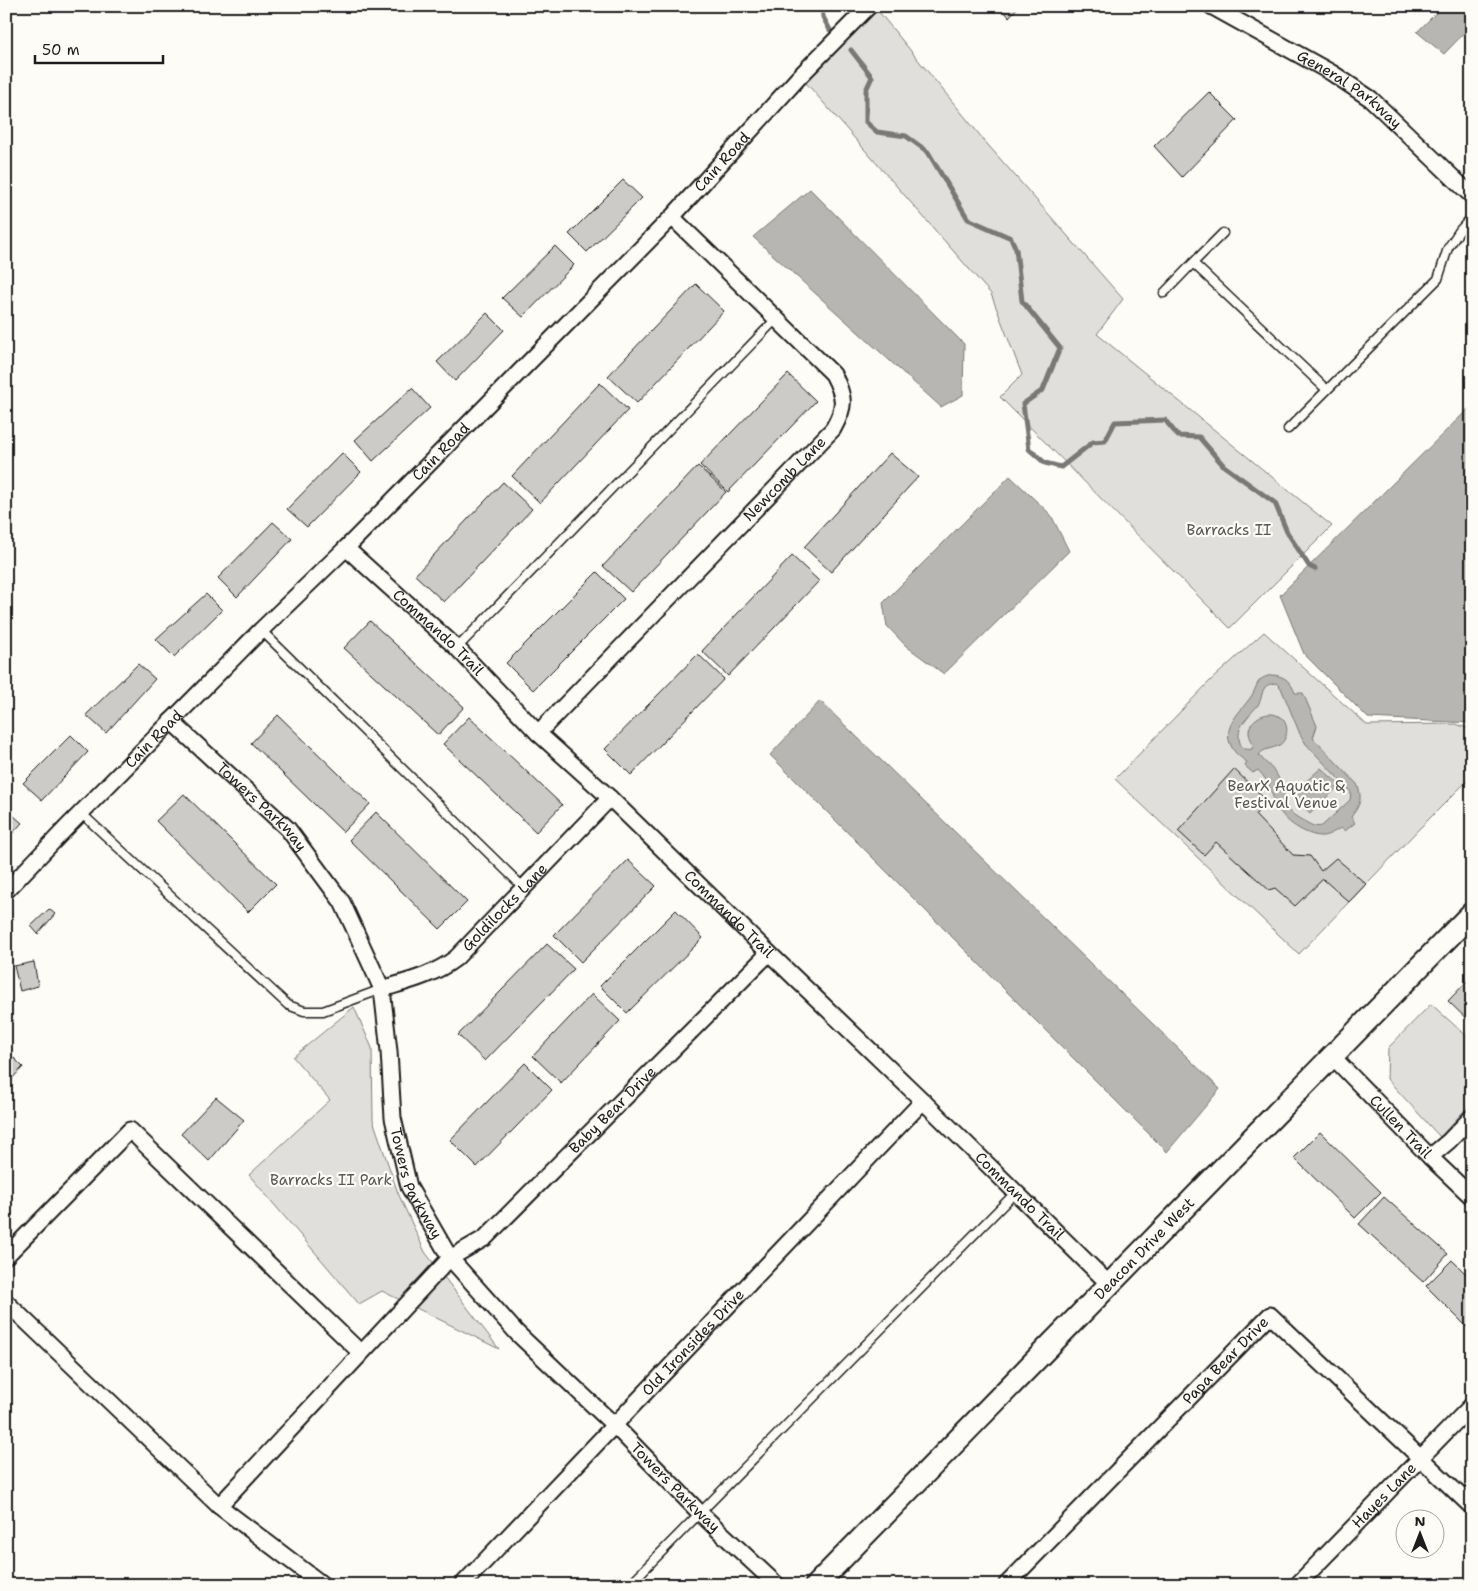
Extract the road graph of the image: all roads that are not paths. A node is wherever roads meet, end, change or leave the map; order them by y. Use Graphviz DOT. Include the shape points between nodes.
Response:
graph roads {
  1 [pos="869,6"];
  2 [pos="1211,6"];
  3 [pos="1472,196"];
  4 [pos="672,217"];
  5 [pos="1472,217"];
  6 [pos="1223,233"];
  7 [pos="1193,264"];
  8 [pos="1164,294"];
  9 [pos="776,319"];
  10 [pos="1326,390"];
  11 [pos="1288,429"];
  12 [pos="346,548"];
  13 [pos="261,630"];
  14 [pos="457,648"];
  15 [pos="171,721"];
  16 [pos="538,733"];
  17 [pos="610,798"];
  18 [pos="80,813"];
  19 [pos="524,888"];
  20 [pos="6,892"];
  21 [pos="1472,913"];
  22 [pos="769,953"];
  23 [pos="382,989"];
  24 [pos="1332,1055"];
  25 [pos="924,1101"];
  26 [pos="1472,1117"];
  27 [pos="1430,1157"];
  28 [pos="1016,1192"];
  29 [pos="1472,1197"];
  30 [pos="6,1256"];
  31 [pos="450,1258"];
  32 [pos="1109,1284"];
  33 [pos="6,1302"];
  34 [pos="361,1354"];
  35 [pos="1472,1405"];
  36 [pos="614,1425"];
  37 [pos="1420,1458"];
  38 [pos="219,1506"];
  39 [pos="1472,1507"];
  40 [pos="699,1512"];
  41 [pos="323,1585"];
  42 [pos="462,1585"];
  43 [pos="629,1585"];
  44 [pos="776,1585"];
  45 [pos="816,1585"];
  46 [pos="1006,1585"];
  47 [pos="1297,1585"];
  1 -- 4 [label="street, Cain Road" via="800,76"];
  2 -- 3 [label="street, General Parkway" via="1332,73 1371,100"];
  4 -- 9 [label="street, Newcomb Lane"];
  4 -- 12 [label="street, Cain Road"];
  5 -- 10 [label="lane" via="1448,248 1438,279"];
  6 -- 7 [label="lane"];
  7 -- 8 [label="lane"];
  7 -- 10 [label="lane"];
  9 -- 14 [label="lane"];
  9 -- 16 [label="street, Newcomb Lane" via="833,374 844,402 833,429"];
  10 -- 11 [label="lane"];
  12 -- 13 [label="street, Cain Road"];
  12 -- 14 [label="street, Commando Trail"];
  13 -- 15 [label="street, Cain Road"];
  13 -- 19 [label="lane"];
  14 -- 16 [label="street, Commando Trail"];
  15 -- 18 [label="street, Cain Road"];
  15 -- 23 [label="street, Towers Parkway" via="288,829 342,902"];
  16 -- 17 [label="street, Commando Trail"];
  17 -- 19 [label="street, Goldilocks Lane"];
  17 -- 22 [label="street, Commando Trail"];
  18 -- 20 [label="street, Cain Road"];
  18 -- 23 [label="lane" via="288,1005 304,1011 323,1010"];
  19 -- 23 [label="street, Goldilocks Lane" via="444,967"];
  21 -- 24 [label="street, Deacon Drive West"];
  22 -- 25 [label="street, Commando Trail"];
  22 -- 31 [label="street, Baby Bear Drive" via="485,1238"];
  23 -- 31 [label="street, Towers Parkway" via="393,1118 409,1187"];
  24 -- 27 [label="street, Cullen Trail"];
  24 -- 32 [label="street, Deacon Drive West"];
  25 -- 28 [label="street, Commando Trail"];
  25 -- 36 [label="street, Old Ironsides Drive"];
  26 -- 27 [label="street"];
  27 -- 29 [label="street, Cullen Trail"];
  28 -- 32 [label="street, Commando Trail"];
  28 -- 40 [label="lane"];
  30 -- 34 [label="street" via="130,1130"];
  31 -- 34 [label="street, Baby Bear Drive"];
  31 -- 36 [label="street, Towers Parkway" via="517,1333"];
  32 -- 45 [label="street, Deacon Drive West"];
  33 -- 38 [label="street"];
  34 -- 38 [label="street, Baby Bear Drive"];
  35 -- 37 [label="street, Hayes Lane"];
  36 -- 40 [label="street, Towers Parkway"];
  36 -- 42 [label="street, Old Ironsides Drive"];
  37 -- 39 [label="street, Papa Bear Drive"];
  37 -- 46 [label="street, Papa Bear Drive" via="1270,1315"];
  37 -- 47 [label="street, Hayes Lane"];
  38 -- 41 [label="street"];
  40 -- 43 [label="lane"];
  40 -- 44 [label="street, Towers Parkway"];
}
